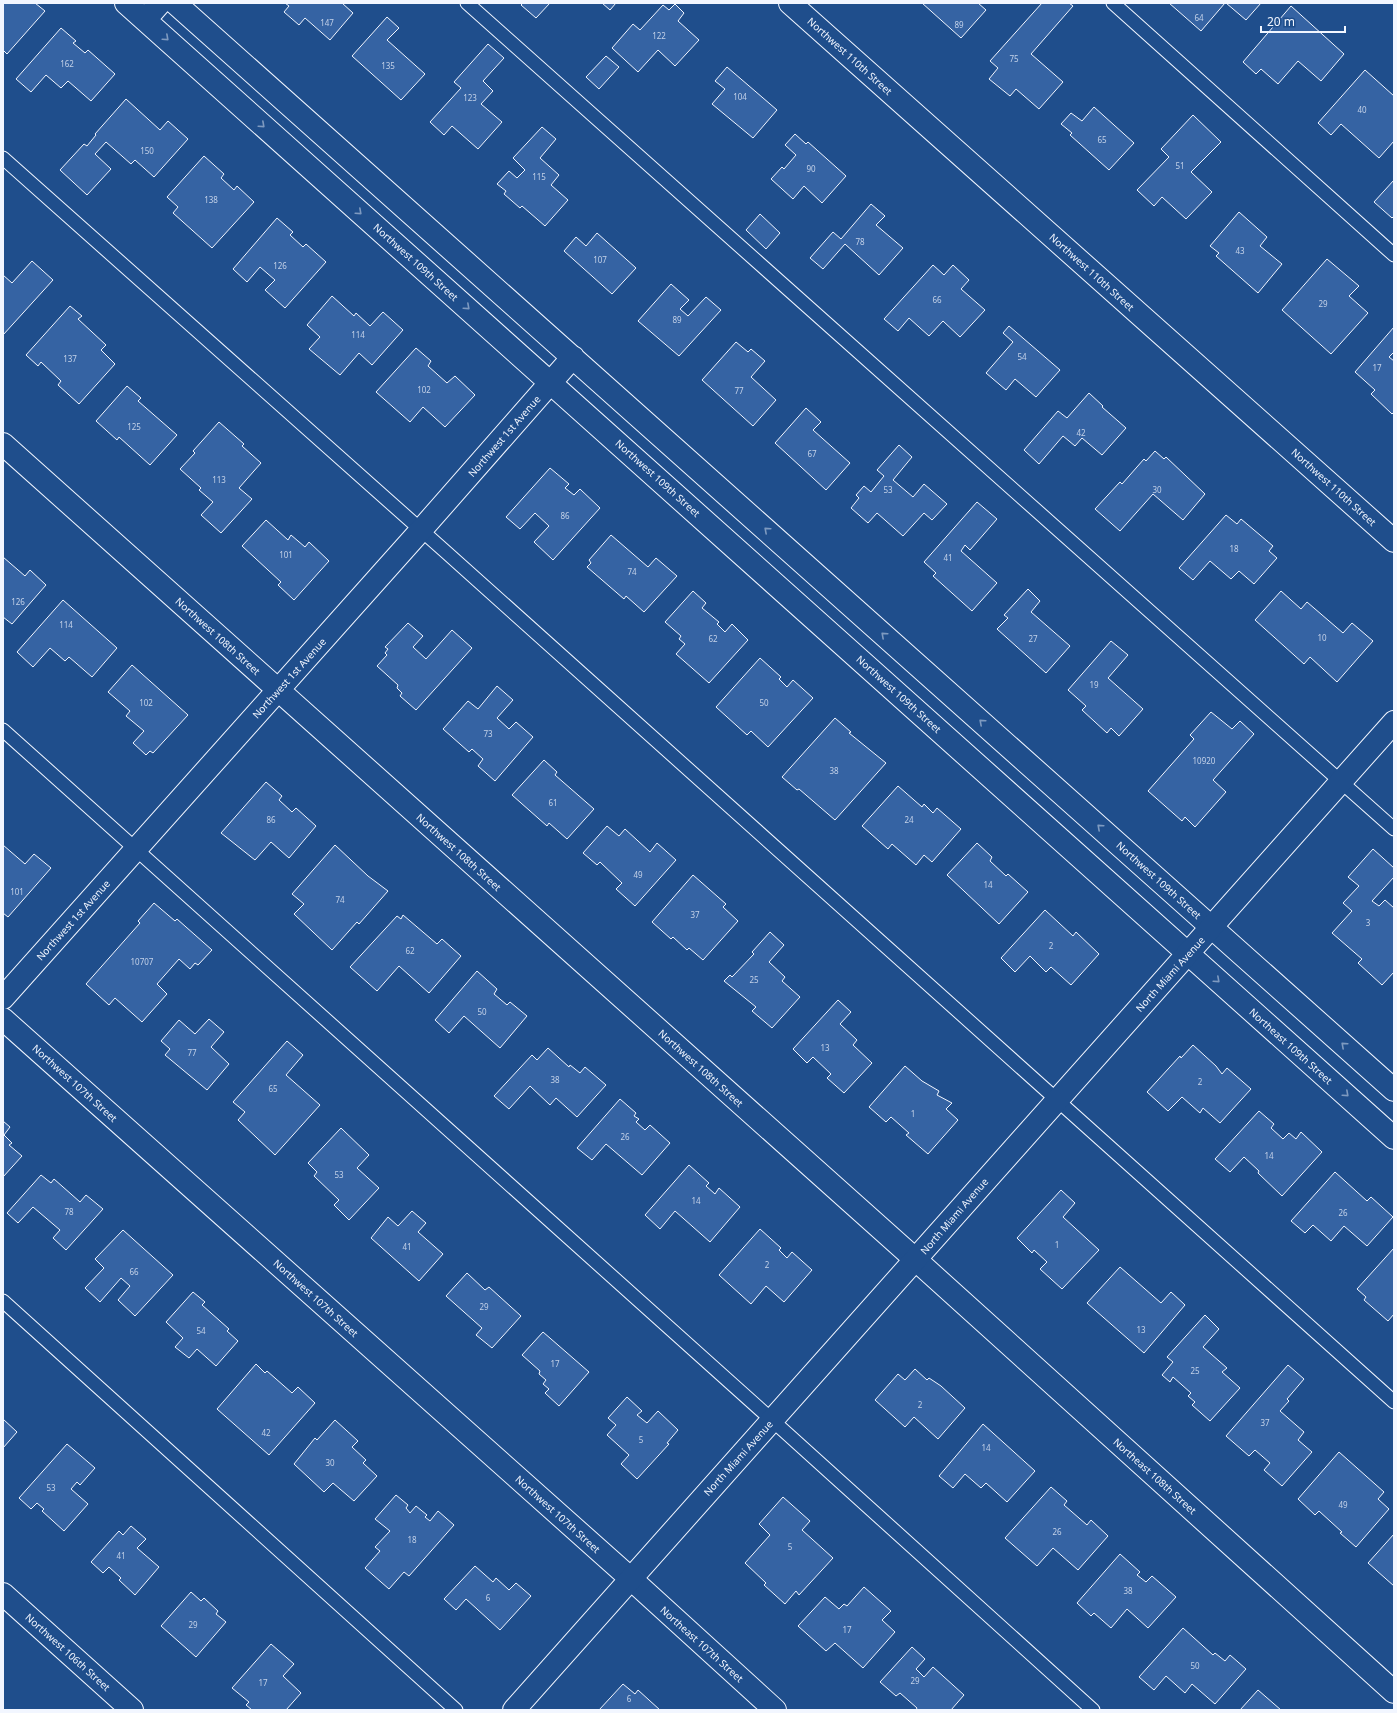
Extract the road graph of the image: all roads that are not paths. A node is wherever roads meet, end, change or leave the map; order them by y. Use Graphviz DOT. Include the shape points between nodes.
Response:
graph roads {
  1 [pos="126,3"];
  2 [pos="160,3"];
  3 [pos="175,3"];
  4 [pos="467,3"];
  5 [pos="790,3"];
  6 [pos="1113,3"];
  7 [pos="145,20"];
  8 [pos="3,158"];
  9 [pos="356,164"];
  10 [pos="334,189"];
  11 [pos="1394,255"];
  12 [pos="573,357"];
  13 [pos="551,382"];
  14 [pos="3,444"];
  15 [pos="421,530"];
  16 [pos="1394,541"];
  17 [pos="792,552"];
  18 [pos="769,578"];
  19 [pos="278,690"];
  20 [pos="1394,722"];
  21 [pos="3,730"];
  22 [pos="1000,738"];
  23 [pos="977,765"];
  24 [pos="1341,781"];
  25 [pos="1394,829"];
  26 [pos="137,850"];
  27 [pos="1212,927"];
  28 [pos="1188,954"];
  29 [pos="3,998"];
  30 [pos="3,1018"];
  31 [pos="1394,1090"];
  32 [pos="1056,1100"];
  33 [pos="1394,1138"];
  34 [pos="916,1260"];
  35 [pos="3,1301"];
  36 [pos="1394,1402"];
  37 [pos="772,1420"];
  38 [pos="630,1578"];
  39 [pos="3,1594"];
  40 [pos="1394,1692"];
  41 [pos="132,1710"];
  42 [pos="456,1710"];
  43 [pos="514,1710"];
  44 [pos="775,1710"];
  45 [pos="1093,1710"];
  1 -- 7 [label="street, Northwest 109th Street"];
  2 -- 7 [label="street"];
  3 -- 9 [label="street, Northwest 109th Street"];
  4 -- 24 [label="lane"];
  5 -- 16 [label="street, Northwest 110th Street"];
  6 -- 11 [label="lane"];
  7 -- 10 [label="street, Northwest 109th Street, one-way"];
  8 -- 15 [label="lane"];
  9 -- 10 [label="street"];
  9 -- 12 [label="street, Northwest 109th Street"];
  10 -- 13 [label="street, Northwest 109th Street, one-way"];
  12 -- 13 [label="street, Northwest 1st Avenue"];
  17 -- 12 [label="street, Northwest 109th Street, one-way"];
  13 -- 15 [label="street, Northwest 1st Avenue"];
  13 -- 18 [label="street, Northwest 109th Street"];
  14 -- 19 [label="street, Northwest 108th Street"];
  15 -- 19 [label="street, Northwest 1st Avenue"];
  15 -- 32 [label="lane"];
  17 -- 18 [label="street"];
  22 -- 17 [label="street, Northwest 109th Street, one-way"];
  18 -- 23 [label="street, Northwest 109th Street"];
  19 -- 26 [label="street, Northwest 1st Avenue"];
  19 -- 34 [label="street, Northwest 108th Street"];
  20 -- 24 [label="street, North Miami Avenue"];
  21 -- 26 [label="lane"];
  22 -- 23 [label="street"];
  27 -- 22 [label="street, Northwest 109th Street, one-way"];
  23 -- 28 [label="street, Northwest 109th Street"];
  24 -- 25 [label="lane"];
  24 -- 27 [label="street, North Miami Avenue"];
  26 -- 29 [label="street, Northwest 1st Avenue"];
  26 -- 37 [label="lane"];
  27 -- 28 [label="street, North Miami Avenue"];
  31 -- 27 [label="street, one-way"];
  28 -- 32 [label="street, North Miami Avenue"];
  28 -- 33 [label="street, Northeast 109th Street, one-way"];
  30 -- 38 [label="street, Northwest 107th Street"];
  32 -- 34 [label="street, North Miami Avenue"];
  32 -- 36 [label="lane"];
  34 -- 37 [label="street, North Miami Avenue"];
  34 -- 40 [label="street, Northeast 108th Street"];
  35 -- 42 [label="lane"];
  37 -- 38 [label="street, North Miami Avenue"];
  37 -- 45 [label="lane"];
  38 -- 43 [label="street, North Miami Avenue"];
  38 -- 44 [label="street, Northeast 107th Street"];
  39 -- 41 [label="street, Northwest 106th Street"];
}
